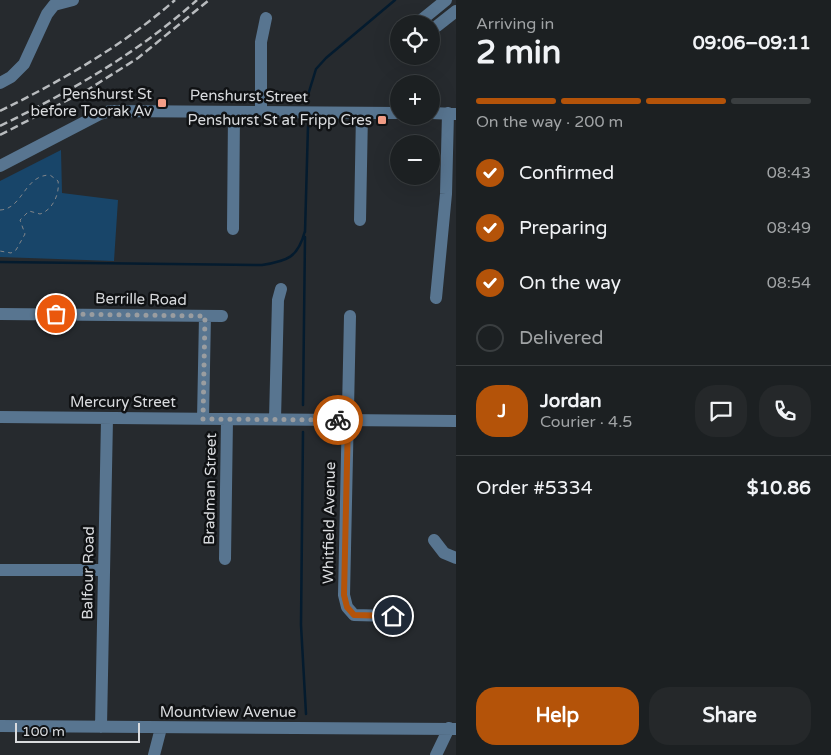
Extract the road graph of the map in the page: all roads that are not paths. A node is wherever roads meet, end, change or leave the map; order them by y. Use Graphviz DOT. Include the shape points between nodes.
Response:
graph roads {
  1 [pos="73,0"];
  2 [pos="446,0"];
  3 [pos="456,12"];
  4 [pos="428,15"];
  5 [pos="266,18"];
  6 [pos="440,24"];
  7 [pos="0,83"];
  8 [pos="234,112"];
  9 [pos="261,112"];
  10 [pos="362,113"];
  11 [pos="390,113"];
  12 [pos="452,114"];
  13 [pos="0,166"];
  14 [pos="360,220"];
  15 [pos="233,229"];
  16 [pos="281,289"];
  17 [pos="436,298"];
  18 [pos="0,314"];
  19 [pos="205,316"];
  20 [pos="222,316"];
  21 [pos="350,316"];
  22 [pos="0,417"];
  23 [pos="107,419"];
  24 [pos="203,419"];
  25 [pos="227,419"];
  26 [pos="276,419"];
  27 [pos="348,420"];
  28 [pos="456,421"];
  29 [pos="434,540"];
  30 [pos="456,558"];
  31 [pos="225,559"];
  32 [pos="0,570"];
  33 [pos="104,570"];
  34 [pos="393,616"];
  35 [pos="0,726"];
  36 [pos="101,727"];
  37 [pos="161,728"];
  38 [pos="452,728"];
  39 [pos="154,755"];
  40 [pos="436,755"];
  1 -- 7 [label="street" via="54,5 24,64 12,77"];
  2 -- 4 [label="street"];
  3 -- 6 [label="street"];
  5 -- 9 [label="street" via="261,42"];
  8 -- 9 [label="street, Penshurst Street"];
  8 -- 13 [label="street, Penshurst Street" via="120,111 100,114"];
  8 -- 15 [label="street"];
  9 -- 10 [label="street, Penshurst Street"];
  10 -- 11 [label="street, Penshurst Street"];
  10 -- 14 [label="street"];
  12 -- 17 [label="street"];
  16 -- 26 [label="street" via="278,300"];
  18 -- 19 [label="street, Berrille Road"];
  19 -- 20 [label="street, Berrille Road"];
  19 -- 24 [label="street"];
  21 -- 27 [label="street"];
  22 -- 23 [label="street, Mercury Street"];
  23 -- 24 [label="street, Mercury Street"];
  23 -- 33 [label="street, Balfour Road"];
  24 -- 25 [label="street, Mercury Street"];
  25 -- 26 [label="street, Mercury Street"];
  25 -- 31 [label="street, Bradman Street"];
  26 -- 27 [label="street, Mercury Street"];
  27 -- 28 [label="street, Mercury Street"];
  27 -- 34 [label="street, Whitfield Avenue" via="344,595 347,607 354,615"];
  29 -- 30 [label="street" via="444,553"];
  32 -- 33 [label="street"];
  33 -- 36 [label="street, Balfour Road"];
  35 -- 36 [label="street, Mountview Avenue"];
  36 -- 37 [label="street, Mountview Avenue"];
  37 -- 38 [label="street, Mountview Avenue"];
  37 -- 39 [label="street"];
  38 -- 40 [label="street"];
}
